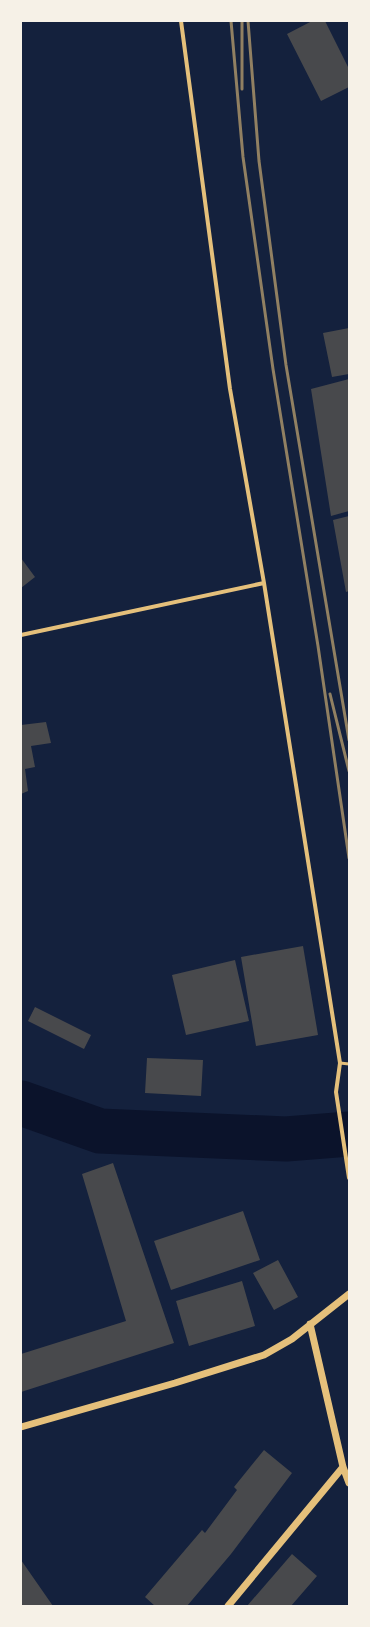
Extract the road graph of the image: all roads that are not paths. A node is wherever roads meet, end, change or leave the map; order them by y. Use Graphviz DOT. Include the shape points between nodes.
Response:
graph roads {
  1 [pos="181,21"];
  2 [pos="264,583"];
  3 [pos="21,635"];
  4 [pos="340,1063"];
  5 [pos="349,1064"];
  6 [pos="349,1178"];
  7 [pos="349,1294"];
  8 [pos="310,1324"];
  9 [pos="21,1427"];
  10 [pos="343,1467"];
  11 [pos="349,1483"];
  12 [pos="228,1606"];
  1 -- 2 [label="street" via="230,389"];
  2 -- 3 [label="street"];
  2 -- 4 [label="street"];
  4 -- 5 [label="lane"];
  4 -- 6 [label="street" via="336,1092"];
  7 -- 8 [label="street"];
  8 -- 9 [label="street" via="292,1339 264,1354 175,1383"];
  8 -- 10 [label="street"];
  10 -- 11 [label="street"];
  10 -- 12 [label="street"];
}
